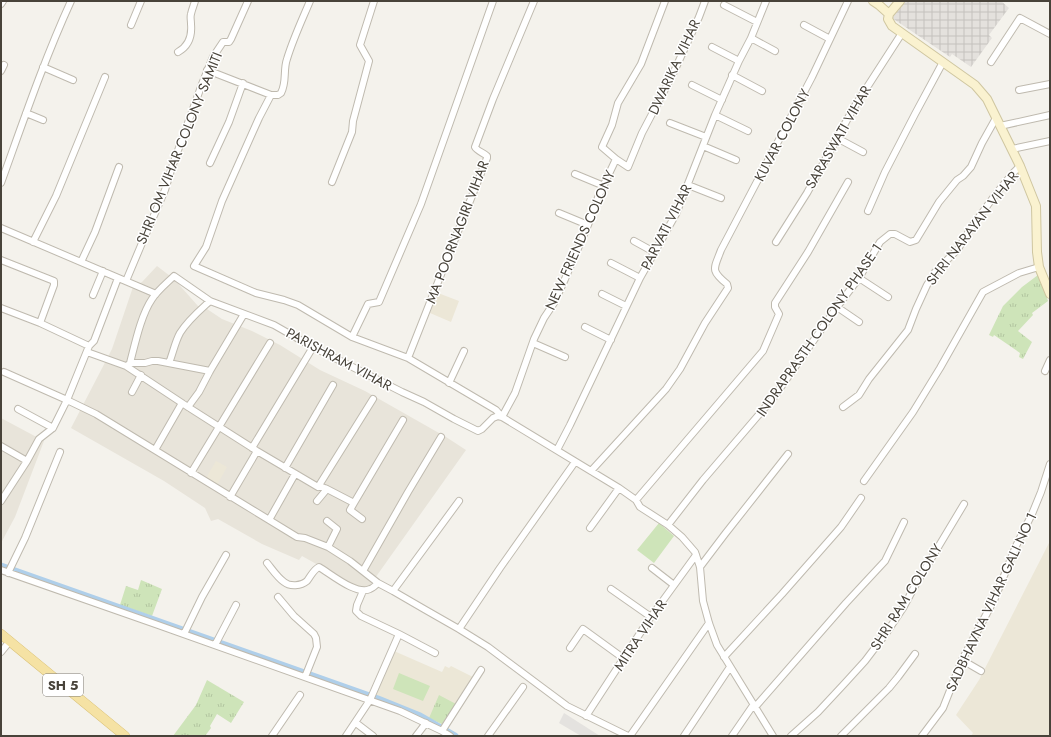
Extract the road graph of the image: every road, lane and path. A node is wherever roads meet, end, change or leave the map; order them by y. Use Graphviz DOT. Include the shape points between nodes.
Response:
graph roads {
  1 [pos="3,1"];
  2 [pos="71,1"];
  3 [pos="140,1"];
  4 [pos="195,1"];
  5 [pos="248,1"];
  6 [pos="310,1"];
  7 [pos="374,1"];
  8 [pos="493,1"];
  9 [pos="534,1"];
  10 [pos="665,1"];
  11 [pos="705,1"];
  12 [pos="766,1"];
  13 [pos="848,1"];
  14 [pos="873,1"];
  15 [pos="900,1"];
  16 [pos="1,4"];
  17 [pos="724,5"];
  18 [pos="889,14"];
  19 [pos="757,22"];
  20 [pos="131,25"];
  21 [pos="804,25"];
  22 [pos="902,33"];
  23 [pos="1050,34"];
  24 [pos="750,38"];
  25 [pos="830,39"];
  26 [pos="712,47"];
  27 [pos="775,51"];
  28 [pos="178,52"];
  29 [pos="739,60"];
  30 [pos="943,62"];
  31 [pos="991,62"];
  32 [pos="43,67"];
  33 [pos="207,70"];
  34 [pos="732,75"];
  35 [pos="105,77"];
  36 [pos="73,80"];
  37 [pos="243,83"];
  38 [pos="1050,84"];
  39 [pos="692,85"];
  40 [pos="1019,90"];
  41 [pos="762,91"];
  42 [pos="271,95"];
  43 [pos="722,100"];
  44 [pos="26,113"];
  45 [pos="715,115"];
  46 [pos="1050,115"];
  47 [pos="996,118"];
  48 [pos="43,120"];
  49 [pos="670,123"];
  50 [pos="1000,126"];
  51 [pos="748,131"];
  52 [pos="706,137"];
  53 [pos="837,138"];
  54 [pos="1050,141"];
  55 [pos="703,146"];
  56 [pos="1012,149"];
  57 [pos="863,152"];
  58 [pos="616,159"];
  59 [pos="736,160"];
  60 [pos="210,162"];
  61 [pos="1020,166"];
  62 [pos="119,167"];
  63 [pos="575,174"];
  64 [pos="332,182"];
  65 [pos="848,182"];
  66 [pos="1,183"];
  67 [pos="688,185"];
  68 [pos="604,186"];
  69 [pos="720,198"];
  70 [pos="868,211"];
  71 [pos="559,213"];
  72 [pos="588,225"];
  73 [pos="1,228"];
  74 [pos="634,241"];
  75 [pos="33,242"];
  76 [pos="776,242"];
  77 [pos="654,252"];
  78 [pos="1,260"];
  79 [pos="81,262"];
  80 [pos="611,263"];
  81 [pos="1039,267"];
  82 [pos="103,271"];
  83 [pos="118,278"];
  84 [pos="640,278"];
  85 [pos="859,278"];
  86 [pos="126,281"];
  87 [pos="156,294"];
  88 [pos="602,294"];
  89 [pos="1050,294"];
  90 [pos="93,295"];
  91 [pos="888,296"];
  92 [pos="210,301"];
  93 [pos="626,306"];
  94 [pos="837,307"];
  95 [pos="1,308"];
  96 [pos="244,314"];
  97 [pos="859,322"];
  98 [pos="40,323"];
  99 [pos="585,327"];
  100 [pos="352,337"];
  101 [pos="611,340"];
  102 [pos="270,343"];
  103 [pos="533,344"];
  104 [pos="89,346"];
  105 [pos="313,347"];
  106 [pos="464,351"];
  107 [pos="87,352"];
  108 [pos="565,357"];
  109 [pos="408,358"];
  110 [pos="1050,360"];
  111 [pos="169,363"];
  112 [pos="128,364"];
  113 [pos="210,371"];
  114 [pos="1045,371"];
  115 [pos="4,372"];
  116 [pos="142,375"];
  117 [pos="449,383"];
  118 [pos="333,385"];
  119 [pos="132,392"];
  120 [pos="373,399"];
  121 [pos="66,400"];
  122 [pos="185,405"];
  123 [pos="843,407"];
  124 [pos="18,409"];
  125 [pos="502,417"];
  126 [pos="404,420"];
  127 [pos="219,427"];
  128 [pos="53,428"];
  129 [pos="441,437"];
  130 [pos="1,446"];
  131 [pos="254,449"];
  132 [pos="155,450"];
  133 [pos="557,450"];
  134 [pos="60,452"];
  135 [pos="788,454"];
  136 [pos="27,461"];
  137 [pos="575,462"];
  138 [pos="1050,464"];
  139 [pos="285,468"];
  140 [pos="591,471"];
  141 [pos="191,473"];
  142 [pos="295,474"];
  143 [pos="864,481"];
  144 [pos="318,487"];
  145 [pos="619,488"];
  146 [pos="327,489"];
  147 [pos="230,497"];
  148 [pos="862,498"];
  149 [pos="636,500"];
  150 [pos="1,501"];
  151 [pos="317,501"];
  152 [pos="459,501"];
  153 [pos="354,502"];
  154 [pos="964,504"];
  155 [pos="362,519"];
  156 [pos="270,520"];
  157 [pos="327,521"];
  158 [pos="904,522"];
  159 [pos="668,526"];
  160 [pos="590,528"];
  161 [pos="328,547"];
  162 [pos="226,555"];
  163 [pos="696,555"];
  164 [pos="267,563"];
  165 [pos="652,568"];
  166 [pos="700,568"];
  167 [pos="1,570"];
  168 [pos="9,570"];
  169 [pos="363,571"];
  170 [pos="378,583"];
  171 [pos="674,584"];
  172 [pos="611,589"];
  173 [pos="363,591"];
  174 [pos="393,591"];
  175 [pos="278,598"];
  176 [pos="236,605"];
  177 [pos="651,617"];
  178 [pos="709,623"];
  179 [pos="460,629"];
  180 [pos="185,632"];
  181 [pos="1,634"];
  182 [pos="399,634"];
  183 [pos="10,641"];
  184 [pos="216,643"];
  185 [pos="570,648"];
  186 [pos="1,652"];
  187 [pos="435,653"];
  188 [pos="915,654"];
  189 [pos="724,657"];
  190 [pos="623,658"];
  191 [pos="962,660"];
  192 [pos="730,667"];
  193 [pos="481,670"];
  194 [pos="981,671"];
  195 [pos="306,675"];
  196 [pos="523,687"];
  197 [pos="300,696"];
  198 [pos="371,698"];
  199 [pos="755,705"];
  200 [pos="586,716"];
  201 [pos="356,723"];
  202 [pos="426,723"];
  203 [pos="443,729"];
  204 [pos="125,736"];
  205 [pos="272,736"];
  206 [pos="346,736"];
  207 [pos="373,736"];
  208 [pos="416,736"];
  209 [pos="450,736"];
  210 [pos="488,736"];
  211 [pos="629,736"];
  212 [pos="684,736"];
  213 [pos="732,736"];
  214 [pos="773,736"];
  215 [pos="791,736"];
  216 [pos="841,736"];
  217 [pos="922,736"];
  1 -- 16 [label="street"];
  2 -- 32 [label="street"];
  3 -- 20 [label="street"];
  4 -- 28 [label="street" via="191,14 191,37"];
  5 -- 33 [label="street, SHRI OM VIHAR COLONY SAMITI" via="231,39 229,42 221,43"];
  6 -- 42 [label="street" via="287,60 283,89 281,93"];
  7 -- 64 [label="street" via="360,45 369,62 352,132"];
  8 -- 100 [label="street" via="421,204 379,302 368,304"];
  9 -- 109 [label="street, MA POORNAGIRI VIHAR" via="475,147 487,158"];
  10 -- 58 [label="street, NEW FRIENDS COLONY" via="641,64 618,103 602,147"];
  11 -- 58 [label="street, DWARIKA VIHAR" via="628,167"];
  12 -- 19 [label="street, PARVATI VIHAR"];
  13 -- 25 [label="street, KUVAR COLONY"];
  14 -- 18 [label="street"];
  15 -- 18 [label="street"];
  17 -- 19 [label="street"];
  18 -- 22 [label="street" via="888,19 892,26"];
  19 -- 24 [label="street, PARVATI VIHAR"];
  21 -- 25 [label="street"];
  22 -- 30 [label="street"];
  22 -- 53 [label="street, SARASWATI VIHAR" via="852,109"];
  23 -- 31 [label="street" via="1020,18"];
  24 -- 27 [label="street"];
  24 -- 29 [label="street, PARVATI VIHAR"];
  25 -- 140 [label="street, KUVAR COLONY" via="721,250 714,269 728,288 666,389"];
  26 -- 29 [label="street"];
  29 -- 34 [label="street, PARVATI VIHAR"];
  30 -- 47 [label="street" via="975,85 987,99"];
  30 -- 70 [label="street" via="914,114"];
  32 -- 36 [label="street"];
  32 -- 44 [label="street"];
  33 -- 37 [label="street"];
  33 -- 86 [label="street, SHRI OM VIHAR COLONY SAMITI" via="165,190"];
  34 -- 41 [label="street"];
  34 -- 43 [label="street, PARVATI VIHAR"];
  35 -- 75 [label="street" via="56,196"];
  37 -- 42 [label="street"];
  37 -- 60 [label="street" via="229,122"];
  38 -- 40 [label="street"];
  39 -- 43 [label="street"];
  42 -- 100 [label="street" via="222,201 206,247 194,266 256,293 298,305"];
  43 -- 45 [label="street, PARVATI VIHAR"];
  44 -- 48 [label="street"];
  44 -- 66 [label="street"];
  45 -- 51 [label="street"];
  45 -- 52 [label="street, PARVATI VIHAR"];
  46 -- 50 [label="street"];
  47 -- 50 [label="street"];
  47 -- 85 [label="street, INDRAPRASTH COLONY PHASE 1" via="971,167 939,202 916,240 910,242 890,234 880,242"];
  49 -- 52 [label="street"];
  50 -- 56 [label="street"];
  52 -- 55 [label="street, PARVATI VIHAR"];
  53 -- 57 [label="street"];
  53 -- 76 [label="street, SARASWATI VIHAR"];
  54 -- 56 [label="street"];
  55 -- 59 [label="street"];
  55 -- 67 [label="street, PARVATI VIHAR"];
  56 -- 61 [label="street"];
  58 -- 68 [label="street, NEW FRIENDS COLONY"];
  61 -- 81 [label="street" via="1036,206"];
  61 -- 123 [label="street, SHRI NARAYAN VIHAR" via="994,195 958,249 935,272 908,330 859,395"];
  62 -- 79 [label="street"];
  63 -- 68 [label="street"];
  65 -- 149 [label="street" via="775,304 779,314 763,352"];
  67 -- 69 [label="street"];
  67 -- 77 [label="street, PARVATI VIHAR" via="676,214"];
  68 -- 72 [label="street, NEW FRIENDS COLONY"];
  71 -- 72 [label="street"];
  72 -- 103 [label="street, NEW FRIENDS COLONY"];
  73 -- 75 [label="street"];
  74 -- 77 [label="street"];
  75 -- 79 [label="street"];
  77 -- 84 [label="street, PARVATI VIHAR"];
  78 -- 98 [label="street" via="54,281"];
  79 -- 82 [label="street"];
  80 -- 84 [label="street"];
  81 -- 89 [label="street"];
  81 -- 143 [label="street" via="1019,273 983,292 913,412"];
  82 -- 83 [label="street"];
  82 -- 90 [label="street"];
  83 -- 86 [label="street"];
  83 -- 104 [label="street" via="94,341"];
  84 -- 93 [label="street, PARVATI VIHAR"];
  85 -- 91 [label="street"];
  85 -- 94 [label="street, INDRAPRASTH COLONY PHASE 1"];
  86 -- 87 [label="street"];
  87 -- 92 [label="street, PARISHRAM VIHAR" via="174,276"];
  87 -- 112 [label="street" via="145,313"];
  88 -- 93 [label="street"];
  92 -- 96 [label="street, PARISHRAM VIHAR"];
  92 -- 111 [label="street" via="187,323"];
  93 -- 101 [label="street, PARVATI VIHAR"];
  94 -- 97 [label="street"];
  94 -- 159 [label="street, INDRAPRASTH COLONY PHASE 1" via="774,397 703,480"];
  95 -- 98 [label="street"];
  96 -- 105 [label="street, PARISHRAM VIHAR" via="274,325"];
  96 -- 113 [label="street"];
  98 -- 104 [label="street"];
  99 -- 101 [label="street"];
  100 -- 109 [label="street"];
  101 -- 133 [label="street, PARVATI VIHAR"];
  102 -- 127 [label="street"];
  103 -- 108 [label="street"];
  103 -- 125 [label="street, NEW FRIENDS COLONY" via="515,393"];
  104 -- 107 [label="street"];
  105 -- 125 [label="street, PARISHRAM VIHAR" via="478,430 482,430 493,418"];
  105 -- 131 [label="street"];
  106 -- 117 [label="street"];
  107 -- 112 [label="street"];
  107 -- 121 [label="street"];
  109 -- 117 [label="street"];
  110 -- 114 [label="street"];
  111 -- 112 [label="street" via="152,361"];
  111 -- 113 [label="street"];
  112 -- 116 [label="street"];
  113 -- 122 [label="street" via="199,392"];
  115 -- 121 [label="street"];
  116 -- 119 [label="street"];
  116 -- 122 [label="street"];
  117 -- 125 [label="street" via="496,410"];
  118 -- 139 [label="street"];
  120 -- 144 [label="street"];
  121 -- 128 [label="street"];
  121 -- 132 [label="street" via="96,414"];
  122 -- 127 [label="street"];
  122 -- 132 [label="street"];
  124 -- 128 [label="street"];
  125 -- 133 [label="street"];
  126 -- 153 [label="street"];
  127 -- 131 [label="street"];
  127 -- 141 [label="street"];
  128 -- 136 [label="street" via="39,439"];
  129 -- 169 [label="street"];
  130 -- 136 [label="street"];
  131 -- 139 [label="street"];
  131 -- 147 [label="street"];
  132 -- 141 [label="street"];
  133 -- 137 [label="street"];
  134 -- 168 [label="street"];
  135 -- 166 [label="street"];
  136 -- 150 [label="street"];
  137 -- 140 [label="street"];
  137 -- 179 [label="street"];
  138 -- 191 [label="street, SADBHAVNA VIHAR GALI NO 1" via="1041,492 995,598"];
  139 -- 142 [label="street"];
  140 -- 145 [label="street"];
  141 -- 147 [label="street"];
  142 -- 144 [label="street"];
  142 -- 156 [label="street"];
  144 -- 146 [label="street"];
  145 -- 149 [label="street"];
  145 -- 160 [label="street"];
  146 -- 151 [label="street"];
  146 -- 153 [label="street"];
  147 -- 156 [label="street"];
  148 -- 189 [label="street" via="841,527"];
  149 -- 159 [label="street" via="640,507"];
  152 -- 174 [label="street"];
  153 -- 155 [label="street" via="350,510"];
  154 -- 215 [label="street, SHRI RAM COLONY" via="887,632 850,678"];
  156 -- 161 [label="street" via="297,536"];
  157 -- 161 [label="street" via="338,529"];
  158 -- 199 [label="street" via="885,561"];
  159 -- 163 [label="street" via="682,537"];
  161 -- 169 [label="street"];
  162 -- 180 [label="street"];
  163 -- 166 [label="street"];
  163 -- 171 [label="street, MITRA VIHAR"];
  164 -- 173 [label="street" via="284,583 302,584 319,567 341,582"];
  165 -- 171 [label="street"];
  166 -- 178 [label="street" via="703,601"];
  167 -- 168 [label="street"];
  168 -- 180 [label="street"];
  169 -- 170 [label="street"];
  170 -- 173 [label="street" via="370,590"];
  170 -- 174 [label="street"];
  171 -- 177 [label="street, MITRA VIHAR"];
  172 -- 177 [label="street"];
  173 -- 182 [label="street" via="356,611 361,616"];
  174 -- 179 [label="street"];
  175 -- 195 [label="street" via="316,638 317,647"];
  176 -- 184 [label="street"];
  177 -- 190 [label="street, MITRA VIHAR"];
  178 -- 189 [label="street"];
  178 -- 211 [label="street"];
  179 -- 200 [label="street" via="567,706"];
  180 -- 184 [label="street"];
  181 -- 183 [label="main road, SH 5"];
  182 -- 187 [label="street"];
  182 -- 198 [label="street"];
  183 -- 186 [label="street"];
  183 -- 204 [label="main road, SH 5"];
  184 -- 195 [label="street"];
  185 -- 190 [label="street" via="583,629"];
  188 -- 216 [label="street" via="889,688"];
  189 -- 192 [label="street"];
  190 -- 200 [label="street, MITRA VIHAR"];
  191 -- 194 [label="street"];
  191 -- 217 [label="street, SADBHAVNA VIHAR GALI NO 1" via="943,708"];
  192 -- 199 [label="street"];
  192 -- 212 [label="street"];
  193 -- 203 [label="street"];
  195 -- 198 [label="street"];
  196 -- 210 [label="street"];
  197 -- 205 [label="street"];
  198 -- 201 [label="street"];
  198 -- 202 [label="street"];
  199 -- 213 [label="street"];
  199 -- 214 [label="street"];
  200 -- 211 [label="street"];
  201 -- 206 [label="street"];
  201 -- 207 [label="street"];
  202 -- 203 [label="street"];
  202 -- 208 [label="street"];
  203 -- 209 [label="street"];
}
